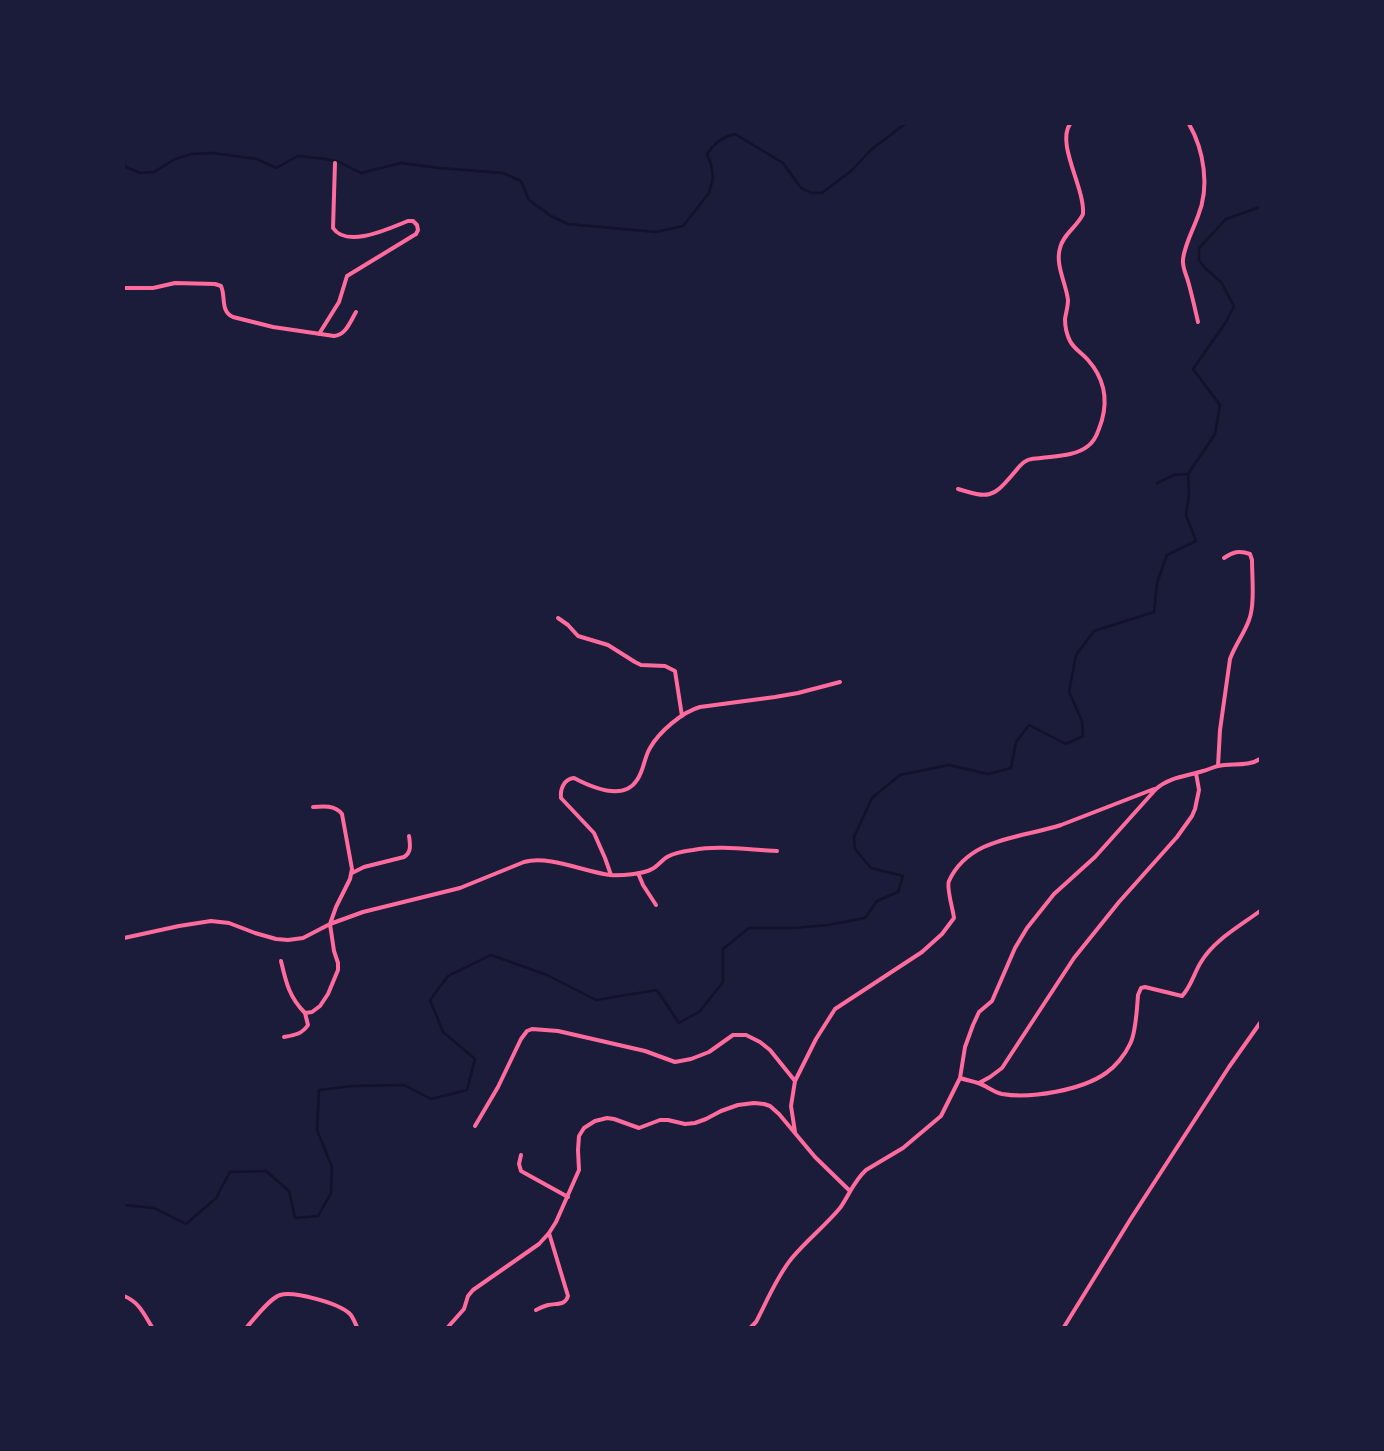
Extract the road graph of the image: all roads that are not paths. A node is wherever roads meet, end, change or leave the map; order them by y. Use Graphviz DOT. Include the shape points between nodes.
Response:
graph roads {
  1 [pos="1070,124"];
  2 [pos="1188,124"];
  3 [pos="335,163"];
  4 [pos="124,288"];
  5 [pos="356,312"];
  6 [pos="1198,322"];
  7 [pos="319,334"];
  8 [pos="958,489"];
  9 [pos="1224,558"];
  10 [pos="558,618"];
  11 [pos="840,682"];
  12 [pos="682,716"];
  13 [pos="1260,759"];
  14 [pos="1218,766"];
  15 [pos="1196,773"];
  16 [pos="1156,789"];
  17 [pos="313,807"];
  18 [pos="409,836"];
  19 [pos="777,851"];
  20 [pos="352,873"];
  21 [pos="638,873"];
  22 [pos="611,875"];
  23 [pos="656,905"];
  24 [pos="1260,911"];
  25 [pos="330,924"];
  26 [pos="124,938"];
  27 [pos="281,961"];
  28 [pos="305,1013"];
  29 [pos="1260,1023"];
  30 [pos="284,1037"];
  31 [pos="960,1078"];
  32 [pos="796,1081"];
  33 [pos="979,1083"];
  34 [pos="476,1126"];
  35 [pos="795,1134"];
  36 [pos="521,1155"];
  37 [pos="850,1191"];
  38 [pos="568,1197"];
  39 [pos="549,1233"];
  40 [pos="124,1296"];
  41 [pos="536,1310"];
  42 [pos="152,1327"];
  43 [pos="247,1327"];
  44 [pos="357,1327"];
  45 [pos="448,1327"];
  46 [pos="751,1327"];
  47 [pos="1064,1327"];
  1 -- 8 [label="street" via="1066,140 1084,214 1060,247 1059,265 1068,299 1065,318 1069,340 1088,359 1105,393 1100,427 1094,440 1080,452 1028,460 990,495"];
  2 -- 6 [label="street" via="1197,141 1205,176 1202,205 1183,257"];
  3 -- 7 [label="street" via="336,232 348,237 366,236 408,221 418,225 418,230 348,276 339,302"];
  4 -- 7 [label="street" via="153,288 175,283 215,284 221,286 224,308 229,315 273,328"];
  5 -- 7 [label="street" via="340,335"];
  9 -- 14 [label="street" via="1233,552 1250,554 1252,601 1250,617 1230,659"];
  10 -- 12 [label="street" via="578,636 608,646 635,662 665,666 676,671"];
  11 -- 12 [label="street" via="790,695 700,706"];
  12 -- 22 [label="street" via="651,746 638,779 628,788 603,790 572,778 562,787 563,800 594,833"];
  13 -- 14 [label="street" via="1253,763"];
  14 -- 15 [label="street"];
  15 -- 16 [label="street" via="1169,780"];
  15 -- 33 [label="street" via="1199,790 1192,816 1074,958 1002,1068"];
  16 -- 31 [label="street" via="1095,857 1054,894 1027,928 992,1001 979,1012 972,1026"];
  16 -- 32 [label="street" via="1059,825 997,841 971,854 955,869 948,883 954,918 949,926 922,952 835,1009"];
  17 -- 20 [label="street" via="334,808 342,814"];
  18 -- 20 [label="street" via="410,847 404,857"];
  19 -- 21 [label="street" via="725,847 694,850 666,858 653,869"];
  20 -- 25 [label="street"];
  21 -- 22 [label="street"];
  21 -- 23 [label="street"];
  22 -- 25 [label="street" via="571,865 529,860 460,888 363,912"];
  24 -- 33 [label="street" via="1214,946 1200,962 1182,996 1141,988 1130,1044 1105,1073 1051,1093 1003,1094"];
  25 -- 26 [label="street" via="303,938 288,940 211,921"];
  25 -- 28 [label="street" via="338,963 337,974 320,1006"];
  27 -- 28 [label="street" via="292,999"];
  28 -- 30 [label="street" via="308,1023 305,1030"];
  29 -- 47 [label="street" via="1130,1220"];
  31 -- 33 [label="street"];
  31 -- 37 [label="street" via="938,1120 903,1148 866,1170"];
  32 -- 34 [label="street" via="770,1050 746,1034 733,1035 709,1052 675,1062 645,1051 558,1031 532,1029 521,1039"];
  32 -- 35 [label="street" via="791,1106"];
  35 -- 37 [label="street"];
  35 -- 38 [label="street" via="770,1106 760,1103 731,1107 691,1124 660,1120 638,1128 612,1118 595,1121 579,1136 579,1170"];
  36 -- 38 [label="street" via="521,1171"];
  37 -- 46 [label="street" via="827,1223 790,1261"];
  38 -- 39 [label="street"];
  39 -- 41 [label="street" via="568,1296 563,1303"];
  39 -- 45 [label="street" via="473,1290 464,1309"];
  40 -- 42 [label="street" via="136,1303"];
  43 -- 44 [label="street" via="270,1301 286,1294 338,1306 349,1314"];
}
